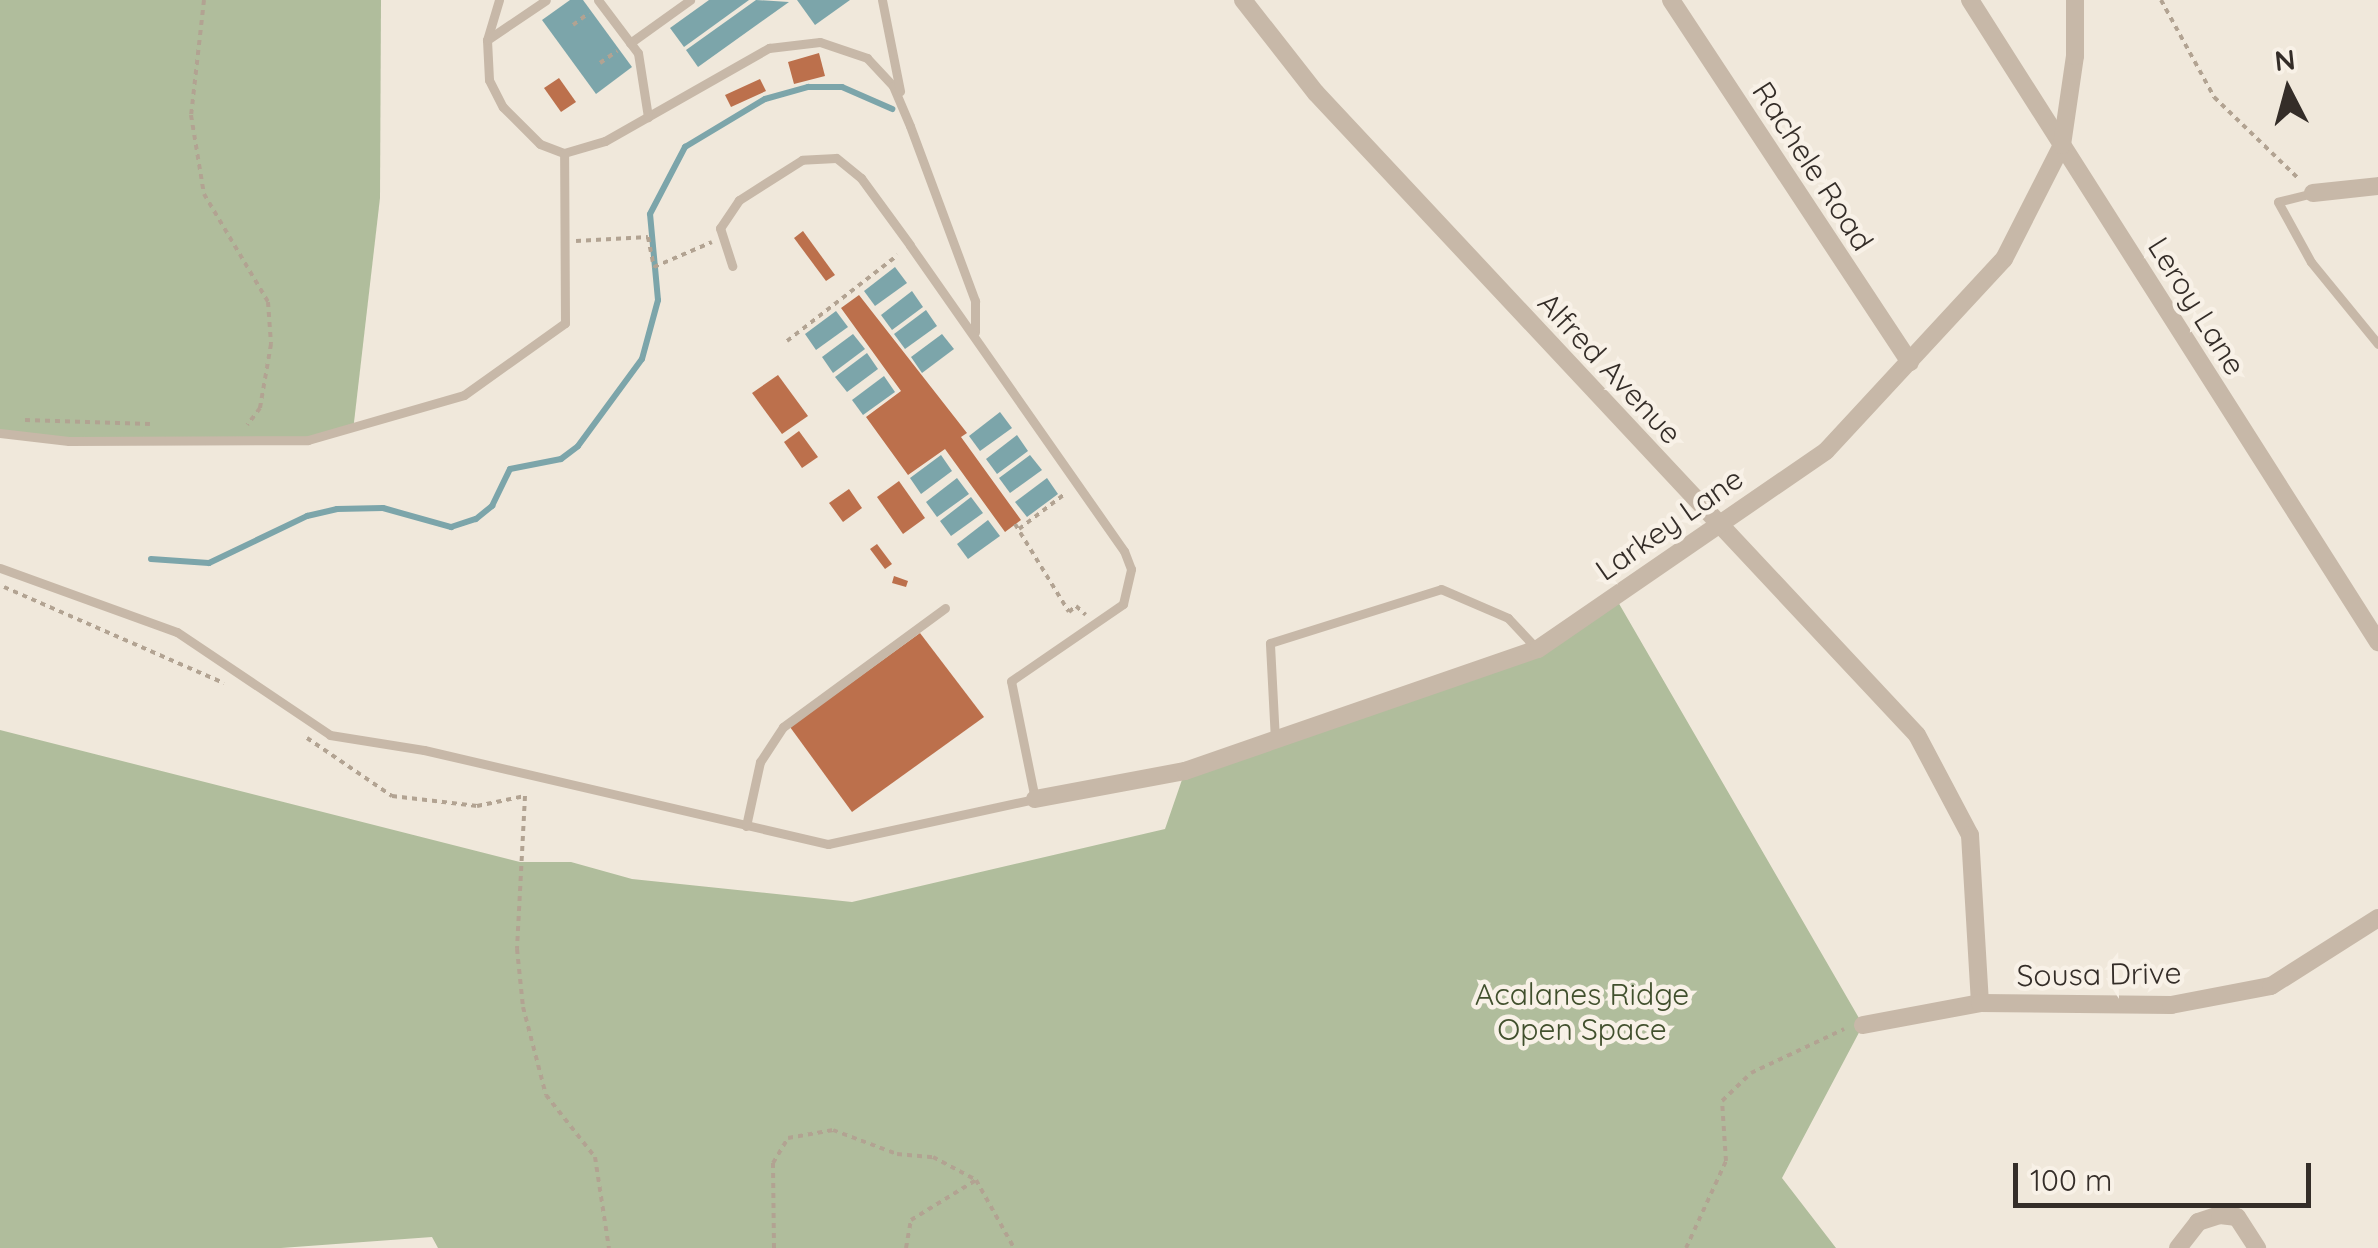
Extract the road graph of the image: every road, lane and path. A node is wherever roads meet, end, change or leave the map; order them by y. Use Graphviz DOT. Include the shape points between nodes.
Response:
graph roads {
  1 [pos="204,0"];
  2 [pos="499,0"];
  3 [pos="546,0"];
  4 [pos="690,0"];
  5 [pos="882,0"];
  6 [pos="1243,0"];
  7 [pos="1671,0"];
  8 [pos="1970,0"];
  9 [pos="2075,0"];
  10 [pos="2161,0"];
  11 [pos="600,2"];
  12 [pos="573,25"];
  13 [pos="486,40"];
  14 [pos="630,43"];
  15 [pos="600,63"];
  16 [pos="902,108"];
  17 [pos="648,116"];
  18 [pos="2062,145"];
  19 [pos="564,153"];
  20 [pos="2378,186"];
  21 [pos="2313,193"];
  22 [pos="722,238"];
  23 [pos="566,241"];
  24 [pos="910,245"];
  25 [pos="732,266"];
  26 [pos="975,335"];
  27 [pos="787,341"];
  28 [pos="2378,344"];
  29 [pos="1910,362"];
  30 [pos="18,419"];
  31 [pos="166,425"];
  32 [pos="243,430"];
  33 [pos="0,432"];
  34 [pos="1078,485"];
  35 [pos="1716,522"];
  36 [pos="0,568"];
  37 [pos="0,585"];
  38 [pos="945,608"];
  39 [pos="1097,625"];
  40 [pos="2378,642"];
  41 [pos="1538,649"];
  42 [pos="233,689"];
  43 [pos="304,736"];
  44 [pos="1274,740"];
  45 [pos="1034,800"];
  46 [pos="746,826"];
  47 [pos="2378,918"];
  48 [pos="1980,1004"];
  49 [pos="1863,1025"];
  50 [pos="976,1180"];
  51 [pos="608,1248"];
  52 [pos="774,1248"];
  53 [pos="906,1248"];
  54 [pos="1014,1248"];
  55 [pos="1686,1248"];
  56 [pos="2178,1248"];
  57 [pos="2257,1248"];
  1 -- 32 [label="path" via="191,115 204,194 268,302 271,344 260,408"];
  2 -- 13 [label="lane"];
  3 -- 13 [label="lane"];
  4 -- 14 [label="lane"];
  5 -- 16 [label="lane"];
  6 -- 35 [label="street, Alfred Avenue" via="1316,93"];
  7 -- 29 [label="street, Rachele Road"];
  8 -- 18 [label="street, Leroy Lane"];
  9 -- 18 [label="street, Larkey Lane" via="2075,56"];
  10 -- 21 [label="path" via="2214,97"];
  11 -- 12 [label="path"];
  11 -- 14 [label="lane"];
  13 -- 19 [label="lane" via="488,80 503,106 540,144"];
  14 -- 15 [label="path"];
  14 -- 17 [label="lane" via="645,81"];
  16 -- 17 [label="lane" via="893,86 867,58 820,42 789,43"];
  16 -- 26 [label="lane" via="975,301"];
  17 -- 19 [label="lane" via="606,141"];
  18 -- 29 [label="street, Larkey Lane" via="2004,259"];
  18 -- 40 [label="street, Leroy Lane"];
  19 -- 23 [label="lane"];
  20 -- 21 [label="street"];
  21 -- 28 [label="lane" via="2278,202 2311,262"];
  22 -- 23 [label="path" via="654,266 648,237"];
  22 -- 24 [label="lane" via="727,213 739,200 819,156 836,158 860,178"];
  22 -- 25 [label="lane"];
  23 -- 33 [label="lane" via="565,324 464,395 308,440 68,441"];
  24 -- 26 [label="lane"];
  24 -- 27 [label="path"];
  26 -- 34 [label="lane"];
  29 -- 35 [label="street, Larkey Lane" via="1826,451"];
  30 -- 31 [label="path"];
  34 -- 39 [label="lane" via="1131,570 1123,604"];
  34 -- 39 [label="path" via="1017,527 1069,612 1076,606"];
  35 -- 41 [label="street, Larkey Lane"];
  35 -- 48 [label="street, Alfred Avenue" via="1917,735 1970,835"];
  36 -- 46 [label="lane" via="177,632 330,735 424,750"];
  37 -- 42 [label="path" via="148,645"];
  38 -- 46 [label="lane" via="783,726 760,762"];
  39 -- 45 [label="lane" via="1011,681"];
  41 -- 44 [label="street, Larkey Lane"];
  41 -- 44 [label="lane" via="1508,618 1441,589 1270,643"];
  43 -- 51 [label="path" via="392,796 477,806 525,796 517,950 523,1007 546,1095 596,1157"];
  44 -- 45 [label="street, Larkey Lane" via="1185,771"];
  45 -- 46 [label="lane" via="828,844"];
  47 -- 48 [label="street, Sousa Drive" via="2271,986 2171,1005"];
  48 -- 49 [label="street, Sousa Drive"];
  49 -- 55 [label="path" via="1751,1074 1722,1101 1726,1161"];
  50 -- 52 [label="path" via="934,1157 896,1154 833,1130 788,1138 774,1163"];
  50 -- 53 [label="path" via="911,1220"];
  50 -- 54 [label="path"];
  56 -- 57 [label="street" via="2198,1222 2220,1215 2237,1218"];
}
